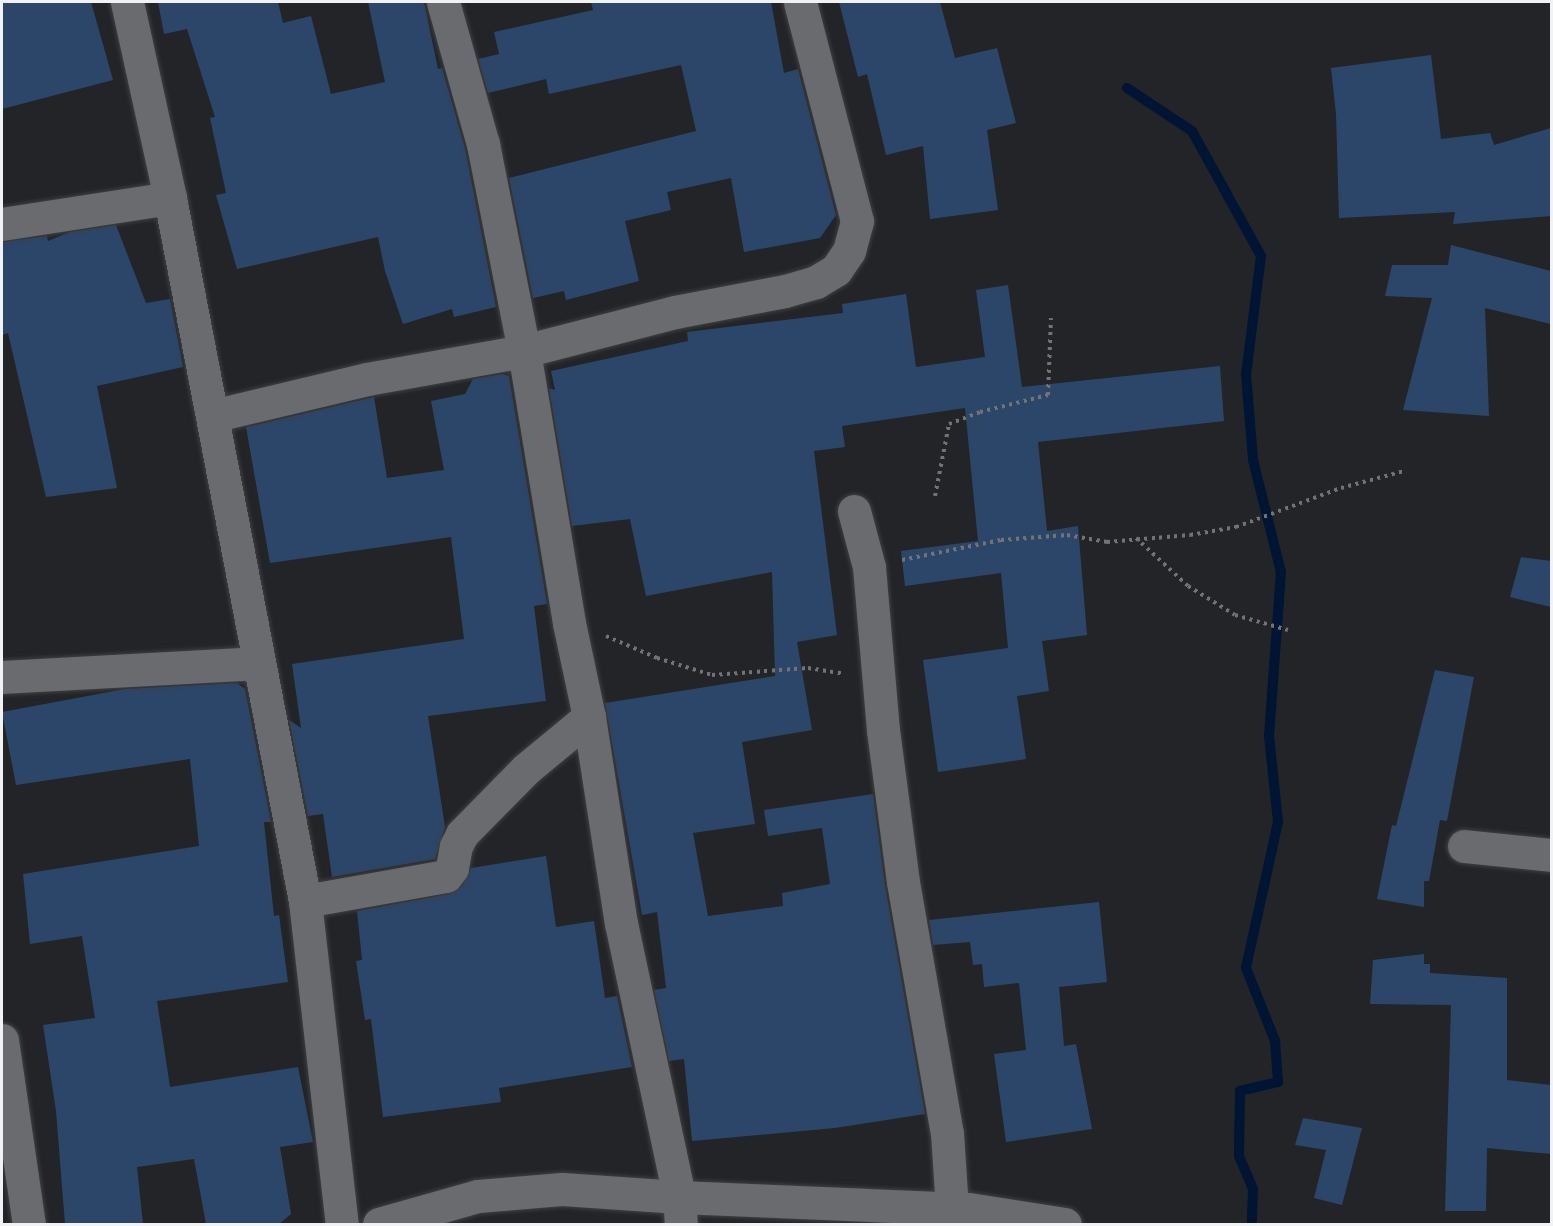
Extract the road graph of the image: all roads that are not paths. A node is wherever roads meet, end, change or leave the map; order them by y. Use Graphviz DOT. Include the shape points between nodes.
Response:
graph roads {
  1 [pos="127,2"];
  2 [pos="443,2"];
  3 [pos="800,2"];
  4 [pos="170,198"];
  5 [pos="2,224"];
  6 [pos="524,351"];
  7 [pos="212,416"];
  8 [pos="854,511"];
  9 [pos="258,663"];
  10 [pos="2,677"];
  11 [pos="590,717"];
  12 [pos="1464,846"];
  13 [pos="1551,855"];
  14 [pos="305,901"];
  15 [pos="2,1040"];
  16 [pos="680,1210"];
  17 [pos="964,1214"];
  18 [pos="29,1224"];
  19 [pos="342,1224"];
  20 [pos="379,1224"];
  21 [pos="1065,1224"];
  1 -- 4 [label="street"];
  2 -- 6 [label="street" via="483,144"];
  3 -- 6 [label="street" via="857,221 849,251 836,270 816,282 785,291 675,312"];
  4 -- 5 [label="street"];
  4 -- 7 [label="street"];
  6 -- 7 [label="street" via="367,379"];
  6 -- 11 [label="street" via="569,623"];
  7 -- 9 [label="street"];
  8 -- 17 [label="street" via="869,567 903,882"];
  9 -- 10 [label="street"];
  9 -- 14 [label="street"];
  11 -- 14 [label="street" via="526,769 462,834 446,876"];
  11 -- 16 [label="street" via="621,923"];
  12 -- 13 [label="street"];
  14 -- 19 [label="street"];
  15 -- 18 [label="street"];
  16 -- 17 [label="street"];
  16 -- 20 [label="street" via="562,1189 478,1196"];
  17 -- 21 [label="street"];
}
